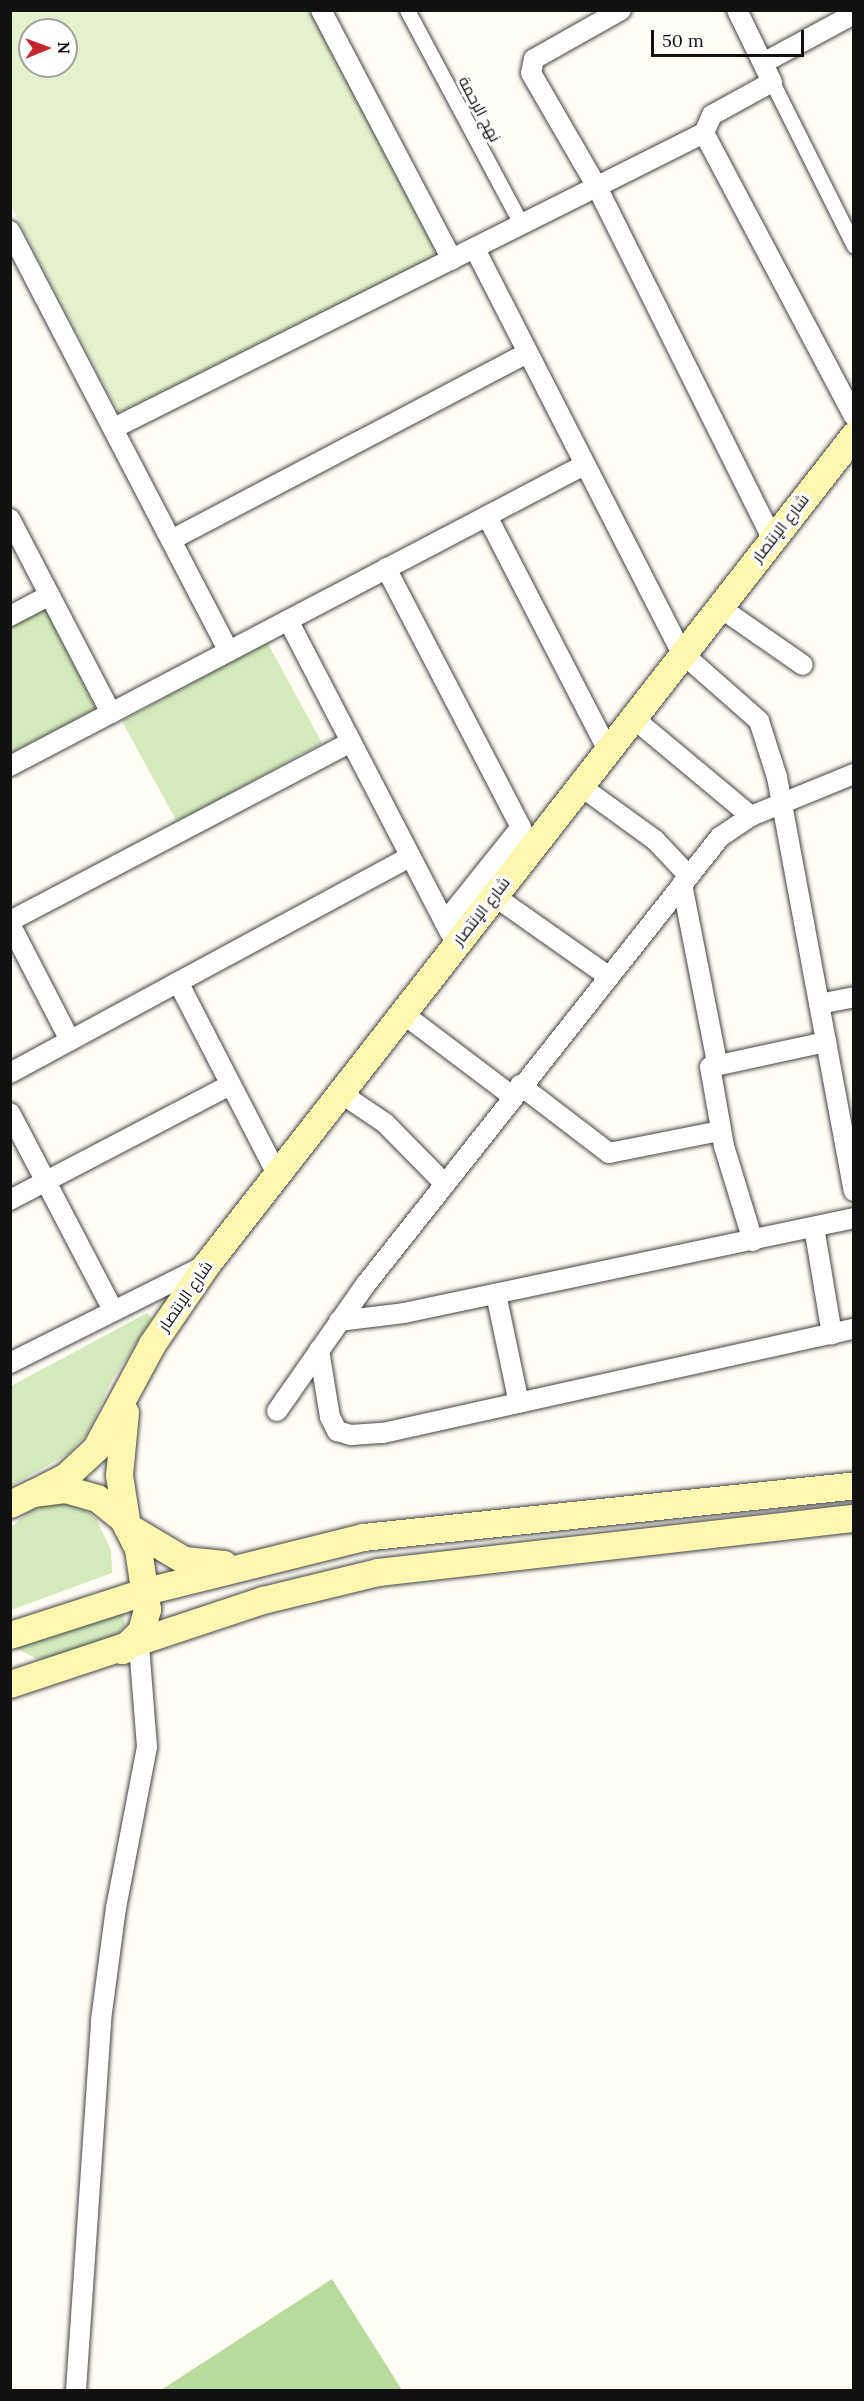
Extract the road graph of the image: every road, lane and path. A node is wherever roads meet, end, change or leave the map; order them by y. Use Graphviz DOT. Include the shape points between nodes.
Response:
graph roads {
  1 [pos="321,10"];
  2 [pos="407,10"];
  3 [pos="621,10"];
  4 [pos="737,10"];
  5 [pos="854,14"];
  6 [pos="763,63"];
  7 [pos="772,82"];
  8 [pos="704,133"];
  9 [pos="597,187"];
  10 [pos="522,225"];
  11 [pos="10,231"];
  12 [pos="854,246"];
  13 [pos="475,249"];
  14 [pos="452,260"];
  15 [pos="526,354"];
  16 [pos="854,416"];
  17 [pos="114,428"];
  18 [pos="854,435"];
  19 [pos="584,465"];
  20 [pos="486,516"];
  21 [pos="10,519"];
  22 [pos="772,538"];
  23 [pos="171,540"];
  24 [pos="386,568"];
  25 [pos="50,595"];
  26 [pos="718,606"];
  27 [pos="10,616"];
  28 [pos="288,620"];
  29 [pos="229,651"];
  30 [pos="682,653"];
  31 [pos="803,665"];
  32 [pos="111,713"];
  33 [pos="632,717"];
  34 [pos="351,742"];
  35 [pos="608,748"];
  36 [pos="10,766"];
  37 [pos="854,774"];
  38 [pos="579,785"];
  39 [pos="782,801"];
  40 [pos="751,816"];
  41 [pos="410,857"];
  42 [pos="685,880"];
  43 [pos="493,895"];
  44 [pos="10,922"];
  45 [pos="451,932"];
  46 [pos="608,975"];
  47 [pos="178,982"];
  48 [pos="854,997"];
  49 [pos="819,1004"];
  50 [pos="401,1012"];
  51 [pos="70,1040"];
  52 [pos="826,1042"];
  53 [pos="717,1063"];
  54 [pos="10,1073"];
  55 [pos="231,1085"];
  56 [pos="516,1090"];
  57 [pos="339,1092"];
  58 [pos="10,1113"];
  59 [pos="720,1131"];
  60 [pos="276,1172"];
  61 [pos="46,1181"];
  62 [pos="444,1183"];
  63 [pos="854,1191"];
  64 [pos="10,1200"];
  65 [pos="854,1218"];
  66 [pos="814,1227"];
  67 [pos="753,1241"];
  68 [pos="206,1264"];
  69 [pos="496,1294"];
  70 [pos="113,1310"];
  71 [pos="339,1321"];
  72 [pos="854,1329"];
  73 [pos="832,1334"];
  74 [pos="319,1350"];
  75 [pos="10,1363"];
  76 [pos="127,1398"];
  77 [pos="519,1403"];
  78 [pos="277,1411"];
  79 [pos="854,1485"];
  80 [pos="22,1498"];
  81 [pos="854,1518"];
  82 [pos="127,1526"];
  83 [pos="243,1565"];
  84 [pos="146,1591"];
  85 [pos="10,1635"];
  86 [pos="127,1649"];
  87 [pos="10,1667"];
  88 [pos="47,1675"];
  89 [pos="10,1684"];
  90 [pos="76,2391"];
  1 -- 14 [label="street"];
  2 -- 10 [label="street, نهج الرحمة"];
  3 -- 9 [label="street" via="530,66"];
  4 -- 6 [label="street"];
  5 -- 6 [label="street"];
  6 -- 7 [label="street"];
  7 -- 8 [label="street" via="712,115"];
  7 -- 12 [label="street"];
  8 -- 9 [label="street"];
  8 -- 16 [label="street"];
  9 -- 10 [label="street"];
  9 -- 22 [label="street"];
  10 -- 13 [label="street"];
  11 -- 17 [label="street"];
  13 -- 14 [label="street"];
  13 -- 15 [label="street"];
  14 -- 17 [label="street"];
  15 -- 19 [label="street"];
  15 -- 23 [label="street"];
  17 -- 23 [label="street"];
  18 -- 22 [label="main road, شارع الإنتصار"];
  19 -- 20 [label="street"];
  19 -- 30 [label="street"];
  20 -- 24 [label="street"];
  20 -- 35 [label="street"];
  21 -- 25 [label="street"];
  22 -- 26 [label="main road, شارع الإنتصار"];
  23 -- 29 [label="street"];
  24 -- 28 [label="street"];
  24 -- 45 [label="street" via="521,827"];
  25 -- 27 [label="street"];
  25 -- 32 [label="street"];
  26 -- 30 [label="main road, شارع الإنتصار"];
  26 -- 31 [label="street"];
  28 -- 29 [label="street"];
  28 -- 34 [label="street"];
  29 -- 32 [label="street"];
  30 -- 33 [label="main road, شارع الإنتصار"];
  30 -- 39 [label="street" via="759,721"];
  32 -- 36 [label="street"];
  33 -- 35 [label="main road, شارع الإنتصار"];
  33 -- 40 [label="street"];
  34 -- 41 [label="street"];
  34 -- 44 [label="street"];
  35 -- 38 [label="main road, شارع الإنتصار"];
  37 -- 39 [label="street"];
  38 -- 42 [label="street" via="655,840"];
  38 -- 43 [label="main road, شارع الإنتصار"];
  39 -- 40 [label="street"];
  39 -- 49 [label="street"];
  40 -- 42 [label="street" via="720,837"];
  41 -- 45 [label="street"];
  41 -- 47 [label="street"];
  42 -- 46 [label="street"];
  42 -- 53 [label="street"];
  43 -- 45 [label="main road, شارع الإنتصار"];
  43 -- 46 [label="street"];
  44 -- 51 [label="street"];
  45 -- 50 [label="main road, شارع الإنتصار"];
  46 -- 56 [label="street"];
  47 -- 51 [label="street"];
  47 -- 55 [label="street"];
  48 -- 49 [label="street"];
  49 -- 52 [label="street"];
  50 -- 56 [label="street"];
  50 -- 57 [label="main road, شارع الإنتصار"];
  51 -- 54 [label="street"];
  52 -- 53 [label="street"];
  52 -- 63 [label="street"];
  53 -- 59 [label="street" via="710,1067 710,1081"];
  55 -- 60 [label="street"];
  55 -- 61 [label="street"];
  56 -- 59 [label="street" via="609,1153"];
  56 -- 62 [label="street"];
  57 -- 60 [label="main road, شارع الإنتصار"];
  57 -- 62 [label="street" via="385,1123"];
  58 -- 61 [label="street"];
  59 -- 67 [label="street"];
  60 -- 68 [label="main road, شارع الإنتصار"];
  61 -- 64 [label="street"];
  61 -- 70 [label="street"];
  62 -- 71 [label="street"];
  65 -- 66 [label="street"];
  66 -- 67 [label="street"];
  66 -- 73 [label="street"];
  67 -- 69 [label="street"];
  68 -- 70 [label="street"];
  68 -- 76 [label="main road, شارع الإنتصار" via="152,1344"];
  69 -- 71 [label="street"];
  69 -- 77 [label="street"];
  70 -- 75 [label="street"];
  71 -- 74 [label="street"];
  72 -- 73 [label="street"];
  73 -- 77 [label="street"];
  74 -- 77 [label="street" via="330,1417 338,1431 351,1435"];
  74 -- 78 [label="street"];
  76 -- 80 [label="main road" via="80,1466"];
  76 -- 82 [label="main road" via="119,1475"];
  79 -- 83 [label="main road" via="363,1536"];
  80 -- 82 [label="main road" via="82,1492 111,1508"];
  81 -- 86 [label="main road" via="378,1572 263,1600"];
  82 -- 83 [label="main road" via="184,1560"];
  82 -- 84 [label="main road"];
  83 -- 84 [label="main road"];
  84 -- 85 [label="main road"];
  84 -- 86 [label="main road" via="141,1631"];
  86 -- 88 [label="main road"];
  86 -- 90 [label="street" via="147,1747 101,2020"];
  87 -- 88 [label="main road"];
  88 -- 89 [label="main road"];
}
